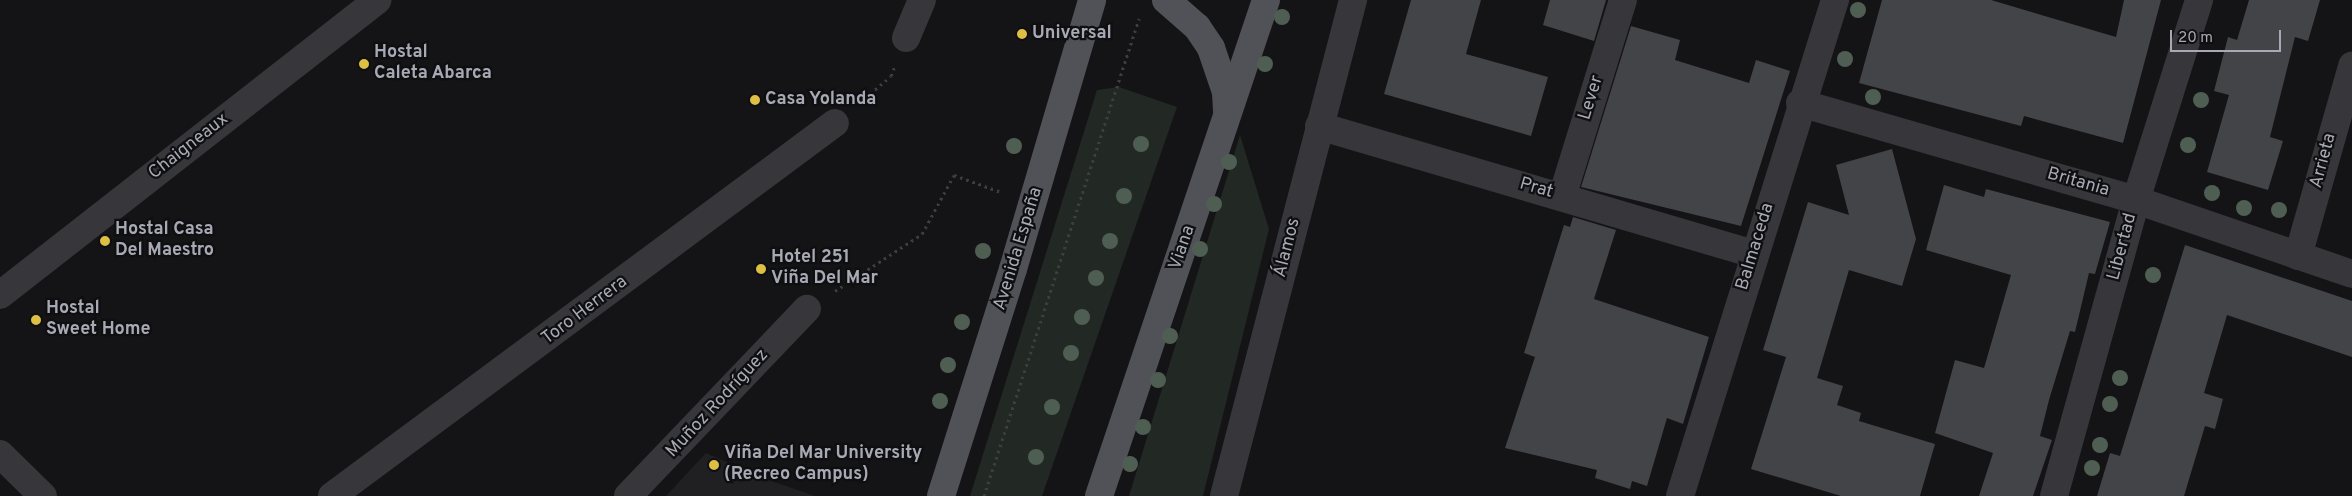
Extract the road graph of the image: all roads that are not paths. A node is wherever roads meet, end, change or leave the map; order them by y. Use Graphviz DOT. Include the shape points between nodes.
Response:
graph roads {
  1 [pos="378,0"];
  2 [pos="922,0"];
  3 [pos="1092,0"];
  4 [pos="1266,0"];
  5 [pos="1353,0"];
  6 [pos="1623,0"];
  7 [pos="1835,0"];
  8 [pos="2199,0"];
  9 [pos="1155,4"];
  10 [pos="906,38"];
  11 [pos="2352,66"];
  12 [pos="1800,103"];
  13 [pos="1228,115"];
  14 [pos="835,123"];
  15 [pos="1319,126"];
  16 [pos="1562,197"];
  17 [pos="2136,200"];
  18 [pos="1754,254"];
  19 [pos="2298,256"];
  20 [pos="2352,274"];
  21 [pos="0,295"];
  22 [pos="807,309"];
  23 [pos="0,454"];
  24 [pos="43,496"];
  25 [pos="332,496"];
  26 [pos="628,496"];
  27 [pos="941,496"];
  28 [pos="1099,496"];
  29 [pos="1224,496"];
  30 [pos="1680,496"];
  31 [pos="2054,496"];
  1 -- 21 [label="street, Chaigneaux"];
  2 -- 10 [label="street"];
  3 -- 27 [label="main road, Avenida España" via="1033,203"];
  4 -- 13 [label="main road, Viana"];
  5 -- 15 [label="street, Álamos"];
  6 -- 16 [label="street, Lever"];
  7 -- 12 [label="street, Balmaceda"];
  8 -- 17 [label="street, Libertad"];
  9 -- 13 [label="main road" via="1196,27 1211,48 1224,85"];
  11 -- 19 [label="street, Arrieta"];
  12 -- 17 [label="street, Britania"];
  12 -- 18 [label="street, Balmaceda"];
  13 -- 28 [label="main road, Viana"];
  14 -- 25 [label="street, Toro Herrera"];
  15 -- 16 [label="street, Prat"];
  15 -- 29 [label="street, Álamos"];
  16 -- 18 [label="street, Prat"];
  17 -- 19 [label="street, Britania"];
  17 -- 31 [label="street, Libertad"];
  18 -- 30 [label="street, Balmaceda"];
  19 -- 20 [label="street, Britania"];
  22 -- 26 [label="street, Muñoz Rodríguez"];
  23 -- 24 [label="street"];
}
